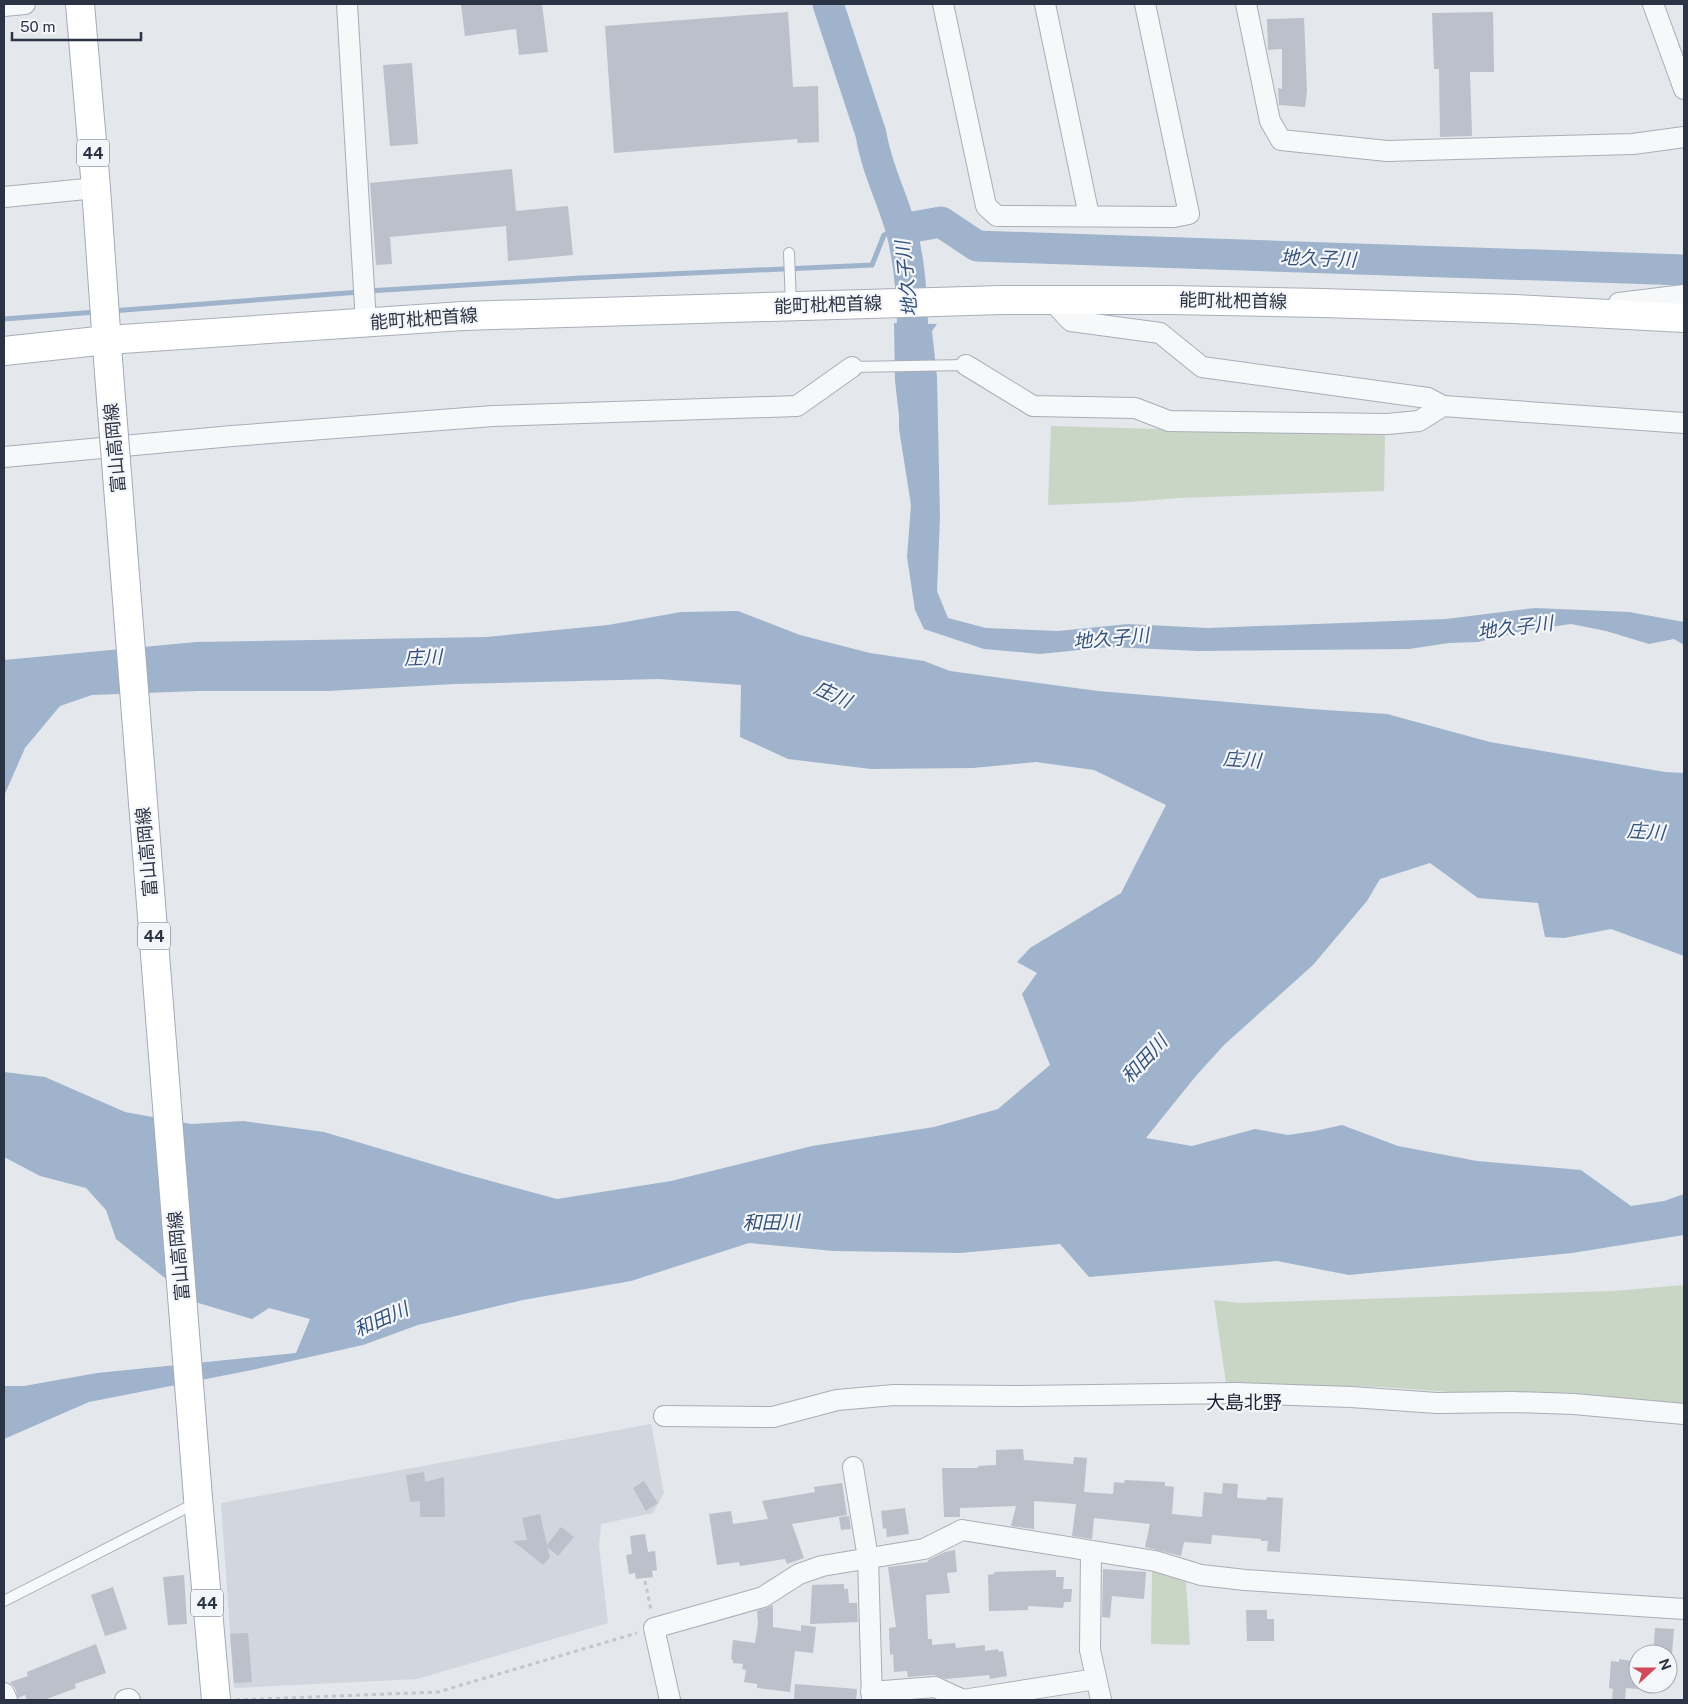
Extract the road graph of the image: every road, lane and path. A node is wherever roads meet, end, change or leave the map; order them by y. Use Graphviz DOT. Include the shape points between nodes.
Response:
graph roads {
  1 [pos="80,4"];
  2 [pos="347,4"];
  3 [pos="943,4"];
  4 [pos="1044,4"];
  5 [pos="1145,4"];
  6 [pos="1246,4"];
  7 [pos="1652,4"];
  8 [pos="1684,89"];
  9 [pos="1684,137"];
  10 [pos="96,188"];
  11 [pos="4,197"];
  12 [pos="1089,216"];
  13 [pos="789,253"];
  14 [pos="1684,294"];
  15 [pos="790,298"];
  16 [pos="1051,300"];
  17 [pos="365,311"];
  18 [pos="1612,314"];
  19 [pos="1684,318"];
  20 [pos="106,322"];
  21 [pos="4,352"];
  22 [pos="966,365"];
  23 [pos="852,367"];
  24 [pos="1443,406"];
  25 [pos="1684,422"];
  26 [pos="4,457"];
  27 [pos="1684,1414"];
  28 [pos="664,1416"];
  29 [pos="853,1467"];
  30 [pos="198,1502"];
  31 [pos="1091,1552"];
  32 [pos="868,1558"];
  33 [pos="645,1581"];
  34 [pos="4,1601"];
  35 [pos="1684,1609"];
  36 [pos="654,1628"];
  37 [pos="1096,1679"];
  38 [pos="4,1693"];
  39 [pos="872,1696"];
  40 [pos="7,1700"];
  41 [pos="125,1700"];
  42 [pos="130,1700"];
  43 [pos="216,1700"];
  44 [pos="670,1700"];
  45 [pos="1101,1700"];
  1 -- 10 [label="main road, 富山高岡線 / 44"];
  2 -- 17 [label="street"];
  3 -- 12 [label="street" via="986,206 997,216"];
  4 -- 12 [label="street"];
  5 -- 12 [label="street" via="1189,214 1174,217"];
  6 -- 9 [label="street" via="1270,120 1281,140 1387,151 1633,144"];
  7 -- 8 [label="street"];
  10 -- 11 [label="street"];
  10 -- 20 [label="main road, 富山高岡線 / 44"];
  13 -- 15 [label="lane"];
  14 -- 18 [label="street" via="1619,303"];
  15 -- 16 [label="main road, 能町枇杷首線" via="847,304"];
  15 -- 17 [label="main road, 能町枇杷首線" via="463,316"];
  16 -- 18 [label="main road, 能町枇杷首線" via="1312,303"];
  16 -- 24 [label="street" via="1071,321 1160,333 1202,367 1428,398"];
  17 -- 20 [label="main road, 能町枇杷首線"];
  18 -- 19 [label="main road, 能町枇杷首線"];
  20 -- 21 [label="main road, 能町枇杷首線"];
  20 -- 30 [label="main road, 富山高岡線 / 44, bridge"];
  22 -- 23 [label="lane"];
  22 -- 24 [label="street" via="1033,406 1136,408 1169,421 1387,424 1419,421"];
  23 -- 26 [label="street" via="797,406 493,416"];
  24 -- 25 [label="street"];
  27 -- 28 [label="street" via="1574,1404 1437,1403 1237,1393 894,1395 837,1400 774,1417"];
  29 -- 32 [label="street"];
  30 -- 34 [label="lane"];
  30 -- 43 [label="main road, 富山高岡線 / 44"];
  31 -- 32 [label="street" via="962,1530 924,1549"];
  31 -- 35 [label="street" via="1155,1562 1200,1575 1245,1580"];
  31 -- 37 [label="street" via="1090,1650"];
  32 -- 36 [label="street" via="822,1566 799,1574 763,1597"];
  32 -- 39 [label="street"];
  33 -- 36 [label="path"];
  36 -- 43 [label="path" via="438,1692"];
  36 -- 44 [label="street"];
  37 -- 39 [label="street" via="963,1700 935,1687"];
  37 -- 45 [label="street"];
  38 -- 40 [label="street"];
  41 -- 42 [label="street"];
}
